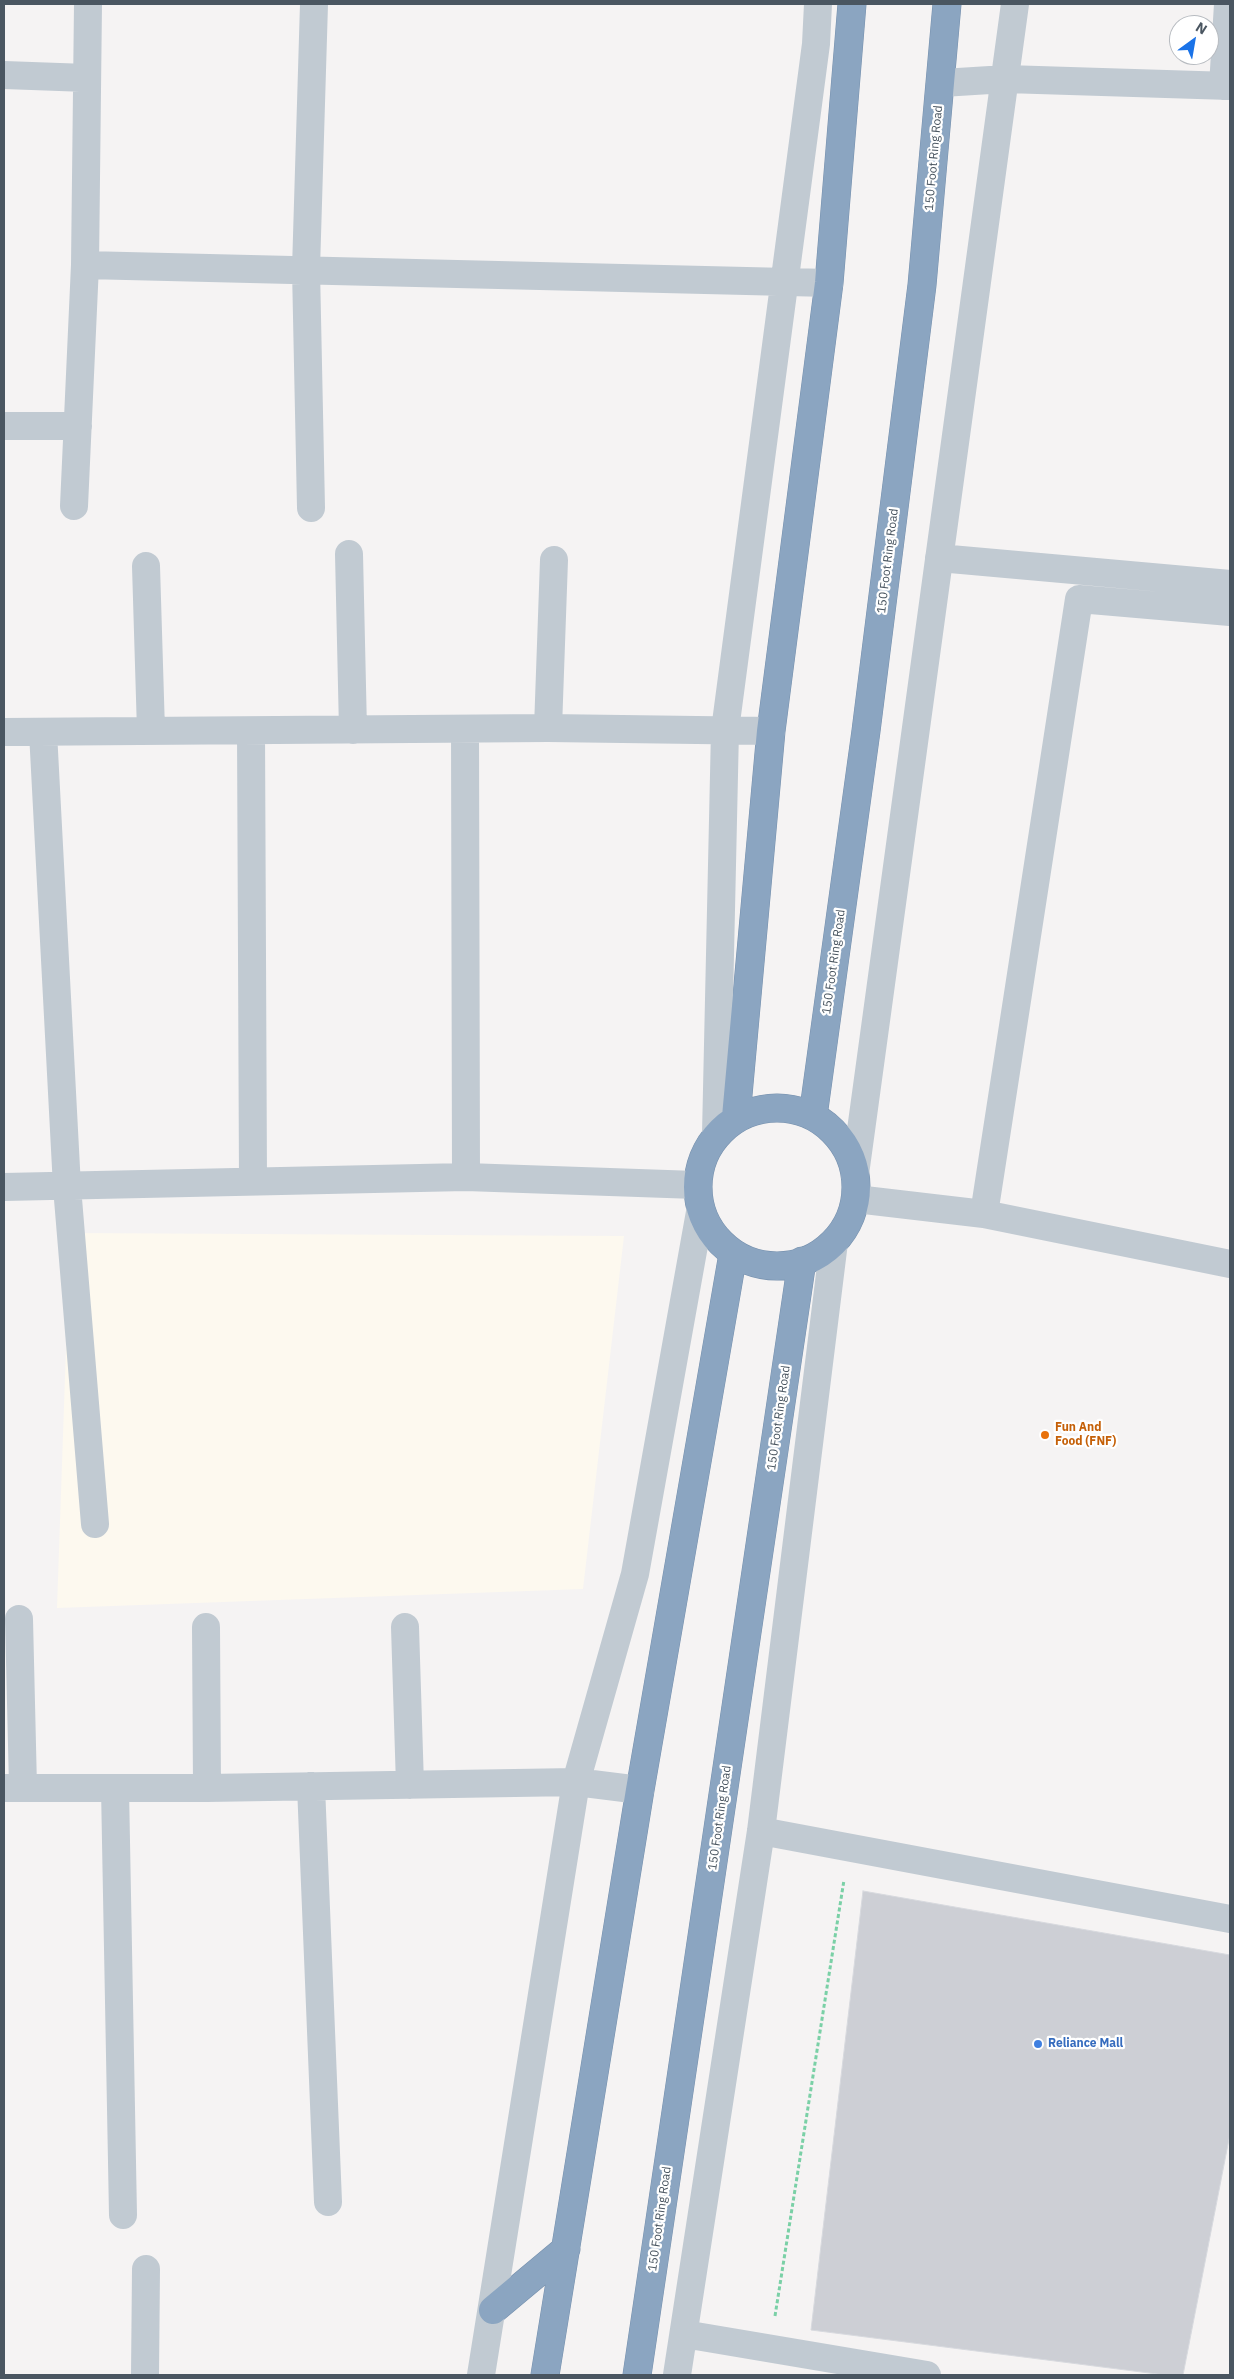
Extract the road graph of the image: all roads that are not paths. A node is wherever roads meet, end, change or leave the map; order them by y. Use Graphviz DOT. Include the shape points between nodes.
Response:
graph roads {
  1 [pos="88,4"];
  2 [pos="314,4"];
  3 [pos="818,4"];
  4 [pos="852,4"];
  5 [pos="947,4"];
  6 [pos="1015,4"];
  7 [pos="1228,4"];
  8 [pos="4,75"];
  9 [pos="87,78"];
  10 [pos="1006,79"];
  11 [pos="942,83"];
  12 [pos="1226,86"];
  13 [pos="84,265"];
  14 [pos="306,269"];
  15 [pos="784,282"];
  16 [pos="829,283"];
  17 [pos="4,426"];
  18 [pos="78,426"];
  19 [pos="74,506"];
  20 [pos="311,508"];
  21 [pos="349,554"];
  22 [pos="939,558"];
  23 [pos="554,560"];
  24 [pos="146,566"];
  25 [pos="1230,584"];
  26 [pos="1230,612"];
  27 [pos="548,728"];
  28 [pos="466,729"];
  29 [pos="353,730"];
  30 [pos="725,730"];
  31 [pos="151,731"];
  32 [pos="251,731"];
  33 [pos="771,731"];
  34 [pos="4,732"];
  35 [pos="43,732"];
  36 [pos="813,1116"];
  37 [pos="736,1117"];
  38 [pos="716,1134"];
  39 [pos="466,1177"];
  40 [pos="253,1181"];
  41 [pos="696,1184"];
  42 [pos="855,1186"];
  43 [pos="4,1187"];
  44 [pos="67,1187"];
  45 [pos="700,1212"];
  46 [pos="984,1214"];
  47 [pos="834,1242"];
  48 [pos="734,1254"];
  49 [pos="802,1261"];
  50 [pos="1230,1264"];
  51 [pos="95,1524"];
  52 [pos="19,1619"];
  53 [pos="206,1627"];
  54 [pos="405,1627"];
  55 [pos="576,1782"];
  56 [pos="410,1785"];
  57 [pos="311,1786"];
  58 [pos="13,1788"];
  59 [pos="115,1788"];
  60 [pos="207,1788"];
  61 [pos="640,1790"];
  62 [pos="761,1831"];
  63 [pos="1230,1919"];
  64 [pos="328,2202"];
  65 [pos="123,2215"];
  66 [pos="566,2249"];
  67 [pos="146,2269"];
  68 [pos="493,2310"];
  69 [pos="684,2334"];
  70 [pos="145,2375"];
  71 [pos="481,2375"];
  72 [pos="546,2375"];
  73 [pos="637,2375"];
  74 [pos="677,2375"];
  75 [pos="927,2375"];
  1 -- 9 [label="street"];
  2 -- 14 [label="street"];
  3 -- 15 [label="street" via="816,44"];
  4 -- 16 [label="highway"];
  5 -- 11 [label="highway, 150 Foot Ring Road"];
  6 -- 10 [label="street"];
  7 -- 12 [label="street"];
  8 -- 9 [label="street"];
  9 -- 13 [label="street"];
  10 -- 11 [label="street"];
  10 -- 12 [label="street"];
  10 -- 22 [label="street"];
  11 -- 36 [label="highway, 150 Foot Ring Road" via="922,285"];
  13 -- 14 [label="street"];
  13 -- 18 [label="street"];
  14 -- 15 [label="street"];
  14 -- 20 [label="street"];
  15 -- 16 [label="street"];
  15 -- 30 [label="street"];
  16 -- 33 [label="highway"];
  17 -- 18 [label="street"];
  18 -- 19 [label="street"];
  21 -- 29 [label="street"];
  22 -- 25 [label="street"];
  22 -- 42 [label="street"];
  23 -- 27 [label="street"];
  24 -- 31 [label="street"];
  26 -- 46 [label="street" via="1079,599"];
  27 -- 28 [label="street"];
  27 -- 30 [label="street"];
  28 -- 29 [label="street"];
  28 -- 39 [label="street"];
  29 -- 32 [label="street"];
  30 -- 33 [label="street"];
  30 -- 38 [label="street"];
  31 -- 32 [label="street"];
  31 -- 35 [label="street"];
  32 -- 40 [label="street"];
  33 -- 37 [label="highway"];
  34 -- 35 [label="street"];
  35 -- 44 [label="street"];
  36 -- 37 [label="highway" via="789,1108 762,1108"];
  36 -- 42 [label="highway" via="833,1130 848,1150"];
  37 -- 38 [label="highway"];
  38 -- 41 [label="highway" via="702,1158"];
  39 -- 40 [label="street"];
  39 -- 41 [label="street"];
  40 -- 44 [label="street"];
  41 -- 45 [label="highway"];
  42 -- 46 [label="street"];
  42 -- 47 [label="highway" via="849,1222"];
  43 -- 44 [label="street"];
  44 -- 51 [label="street"];
  45 -- 48 [label="highway" via="714,1236"];
  45 -- 55 [label="street" via="634,1574"];
  46 -- 50 [label="street"];
  47 -- 49 [label="highway" via="812,1258"];
  47 -- 62 [label="street"];
  48 -- 49 [label="highway" via="759,1264 786,1266"];
  48 -- 61 [label="highway"];
  49 -- 73 [label="highway, 150 Foot Ring Road"];
  52 -- 58 [label="street"];
  53 -- 60 [label="street"];
  54 -- 56 [label="street"];
  55 -- 56 [label="street"];
  55 -- 61 [label="street"];
  55 -- 68 [label="street"];
  56 -- 57 [label="street"];
  57 -- 60 [label="street"];
  57 -- 64 [label="street"];
  58 -- 59 [label="street"];
  59 -- 60 [label="street"];
  59 -- 65 [label="street"];
  61 -- 66 [label="highway"];
  62 -- 63 [label="street"];
  62 -- 69 [label="street"];
  66 -- 68 [label="highway"];
  66 -- 72 [label="highway"];
  67 -- 70 [label="street"];
  68 -- 71 [label="street"];
  69 -- 74 [label="street"];
  69 -- 75 [label="street"];
}
